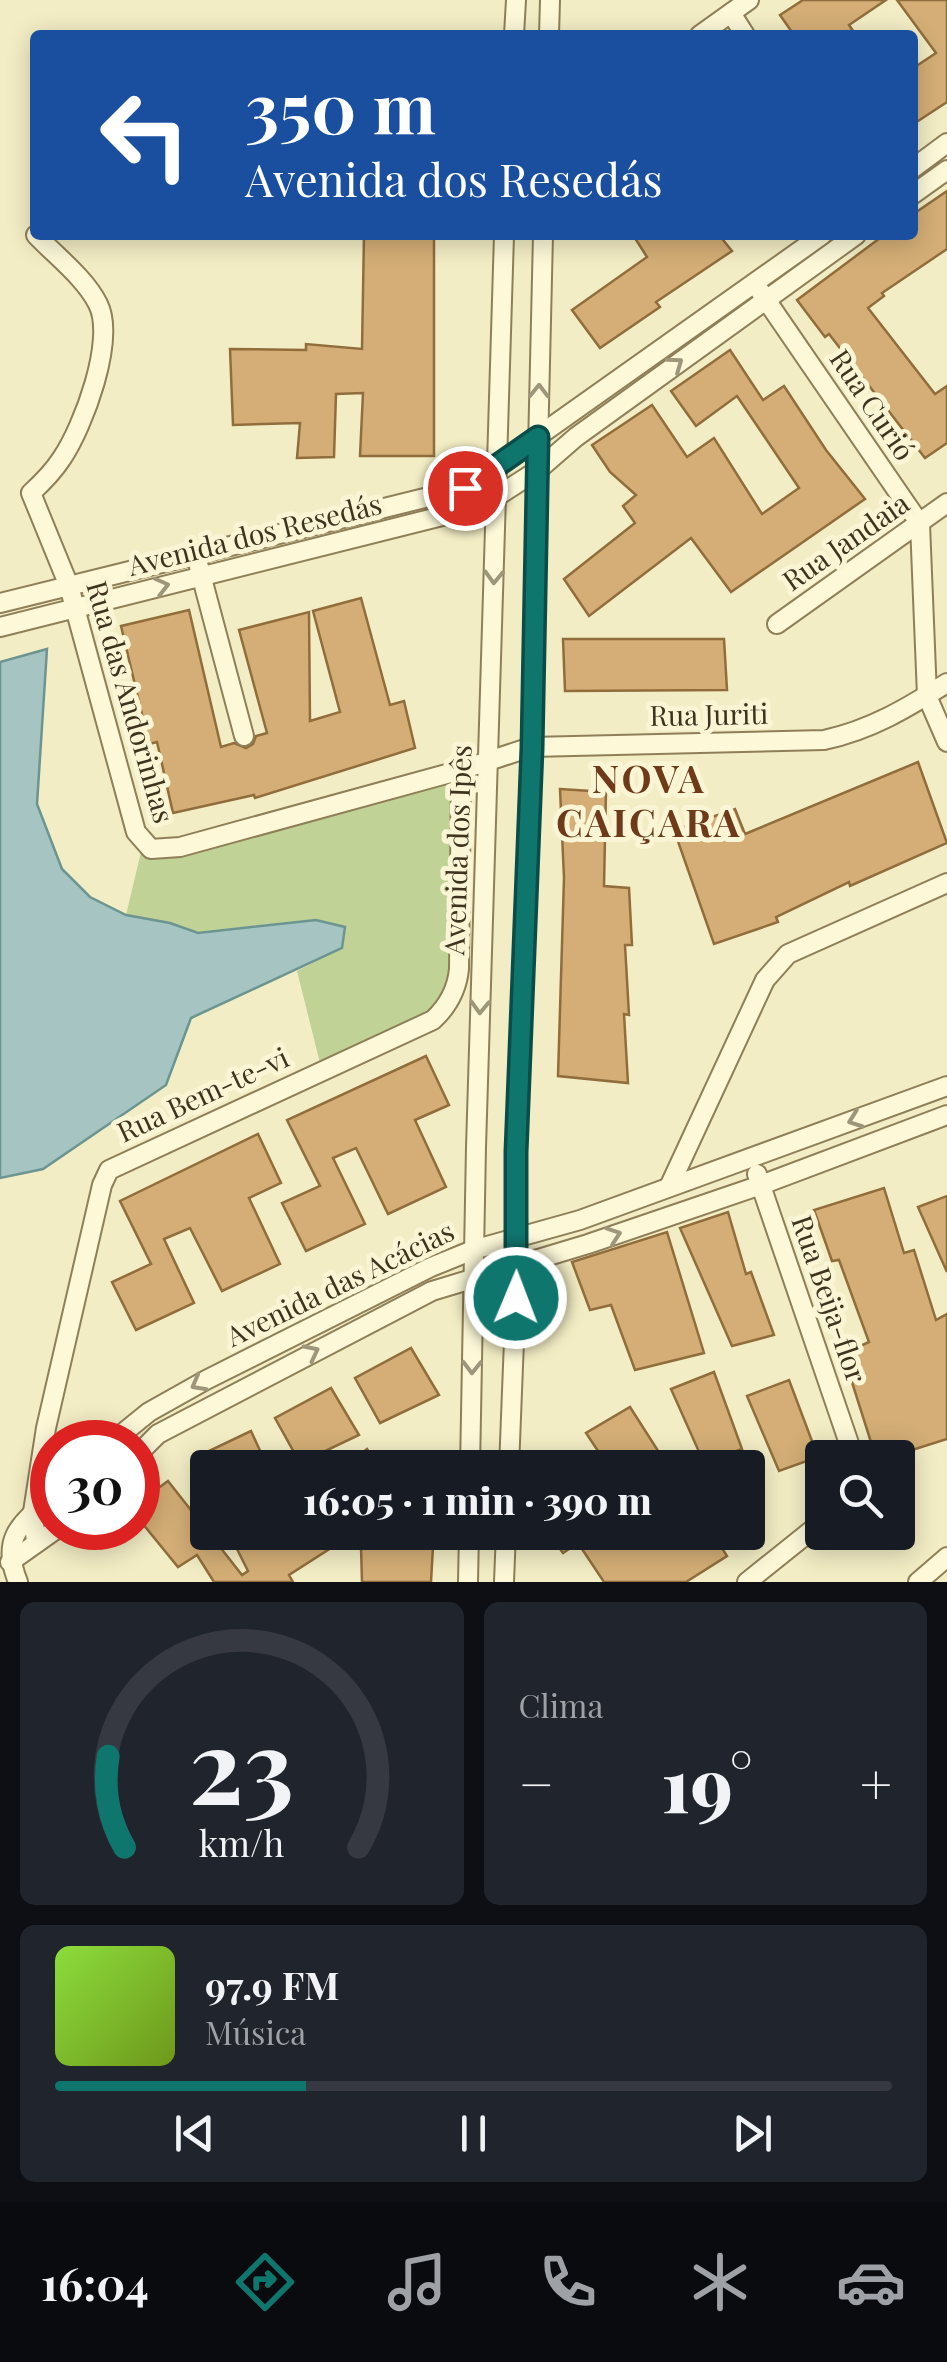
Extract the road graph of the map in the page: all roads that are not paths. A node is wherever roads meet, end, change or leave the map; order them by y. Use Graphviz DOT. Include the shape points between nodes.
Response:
graph roads {
  1 [pos="516,0"];
  2 [pos="550,0"];
  3 [pos="749,0"];
  4 [pos="731,13"];
  5 [pos="514,30"];
  6 [pos="550,30"];
  7 [pos="707,30"];
  8 [pos="743,30"];
  9 [pos="947,143"];
  10 [pos="918,165"];
  11 [pos="947,170"];
  12 [pos="918,191"];
  13 [pos="41,240"];
  14 [pos="504,240"];
  15 [pos="543,240"];
  16 [pos="815,240"];
  17 [pos="849,240"];
  18 [pos="754,283"];
  19 [pos="766,299"];
  20 [pos="538,437"];
  21 [pos="499,467"];
  22 [pos="538,470"];
  23 [pos="497,496"];
  24 [pos="947,503"];
  25 [pos="920,524"];
  26 [pos="195,554"];
  27 [pos="202,576"];
  28 [pos="68,586"];
  29 [pos="0,604"];
  30 [pos="74,607"];
  31 [pos="777,624"];
  32 [pos="0,627"];
  33 [pos="947,683"];
  34 [pos="927,696"];
  35 [pos="244,736"];
  36 [pos="947,742"];
  37 [pos="532,748"];
  38 [pos="489,760"];
  39 [pos="462,770"];
  40 [pos="947,883"];
  41 [pos="947,1086"];
  42 [pos="947,1114"];
  43 [pos="751,1158"];
  44 [pos="761,1185"];
  45 [pos="669,1187"];
  46 [pos="516,1238"];
  47 [pos="474,1250"];
  48 [pos="518,1264"];
  49 [pos="473,1277"];
  50 [pos="48,1420"];
  51 [pos="138,1420"];
  52 [pos="160,1433"];
  53 [pos="848,1440"];
  54 [pos="470,1450"];
  55 [pos="510,1450"];
  56 [pos="30,1515"];
  57 [pos="805,1536"];
  58 [pos="30,1548"];
  59 [pos="469,1550"];
  60 [pos="505,1550"];
  61 [pos="947,1558"];
  62 [pos="10,1562"];
  63 [pos="18,1582"];
  64 [pos="468,1582"];
  65 [pos="504,1582"];
  66 [pos="747,1582"];
  67 [pos="918,1582"];
  1 -- 5 [label="street"];
  2 -- 6 [label="street"];
  3 -- 4 [label="street"];
  4 -- 7 [label="street"];
  4 -- 8 [label="street"];
  9 -- 10 [label="street"];
  11 -- 12 [label="street"];
  13 -- 28 [label="street, Rua das Andorinhas" via="90,292 105,330 88,401 65,454 31,492"];
  14 -- 21 [label="street, Avenida dos Ipês"];
  20 -- 15 [label="street, one-way"];
  16 -- 18 [label="street, Avenida dos Resedás"];
  17 -- 19 [label="street, Avenida dos Resedás"];
  18 -- 19 [label="street, Rua Curió"];
  18 -- 20 [label="street, Avenida dos Resedás"];
  22 -- 19 [label="street, Avenida dos Resedás, one-way"];
  19 -- 25 [label="street, Rua Curió"];
  20 -- 21 [label="street, Avenida dos Resedás"];
  20 -- 22 [label="street"];
  21 -- 23 [label="street, Avenida dos Ipês"];
  21 -- 26 [label="street, Avenida dos Resedás" via="465,488"];
  22 -- 23 [label="street, Avenida dos Resedás"];
  22 -- 37 [label="street"];
  23 -- 27 [label="street, Avenida dos Resedás" via="467,511"];
  23 -- 38 [label="street, Avenida dos Ipês, one-way"];
  24 -- 25 [label="street, Rua Jandaia"];
  25 -- 31 [label="street, Rua Jandaia"];
  25 -- 34 [label="street"];
  26 -- 27 [label="street"];
  26 -- 28 [label="street, Avenida dos Resedás"];
  30 -- 27 [label="street, Avenida dos Resedás, one-way"];
  27 -- 35 [label="street"];
  28 -- 29 [label="street, Avenida dos Resedás"];
  28 -- 30 [label="street, Rua das Andorinhas"];
  30 -- 32 [label="street, Avenida dos Resedás"];
  30 -- 39 [label="street, Rua das Andorinhas" via="136,832 152,849"];
  33 -- 34 [label="street, Rua Juriti"];
  34 -- 36 [label="street"];
  34 -- 37 [label="street, Rua Juriti" via="891,718 824,740"];
  37 -- 38 [label="street, Rua Juriti"];
  37 -- 46 [label="street"];
  38 -- 39 [label="street, Rua Juriti"];
  38 -- 47 [label="street, Avenida dos Ipês, one-way"];
  39 -- 50 [label="street, Rua Bem-te-vi" via="455,991 433,1020 108,1170"];
  40 -- 45 [label="street" via="778,963"];
  41 -- 43 [label="street, Avenida das Acácias, one-way"];
  42 -- 44 [label="street, Avenida das Acácias"];
  43 -- 44 [label="street, Rua Beija-flor"];
  43 -- 45 [label="street, Avenida das Acácias"];
  48 -- 44 [label="street, Avenida das Acácias, one-way"];
  44 -- 53 [label="street, Rua Beija-flor"];
  45 -- 46 [label="street, Avenida das Acácias"];
  46 -- 47 [label="street, Avenida das Acácias"];
  46 -- 48 [label="street"];
  47 -- 49 [label="street, Avenida dos Ipês"];
  47 -- 51 [label="street, Avenida das Acácias, one-way" via="431,1266"];
  48 -- 49 [label="street, Avenida das Acácias"];
  48 -- 55 [label="street"];
  52 -- 49 [label="street, Avenida das Acácias, one-way" via="432,1291"];
  49 -- 54 [label="street, Avenida dos Ipês, one-way"];
  56 -- 62 [label="street" via="15,1532"];
  57 -- 66 [label="street"];
  58 -- 62 [label="street"];
  59 -- 64 [label="street"];
  60 -- 65 [label="street"];
  61 -- 67 [label="street"];
  62 -- 63 [label="street"];
}
